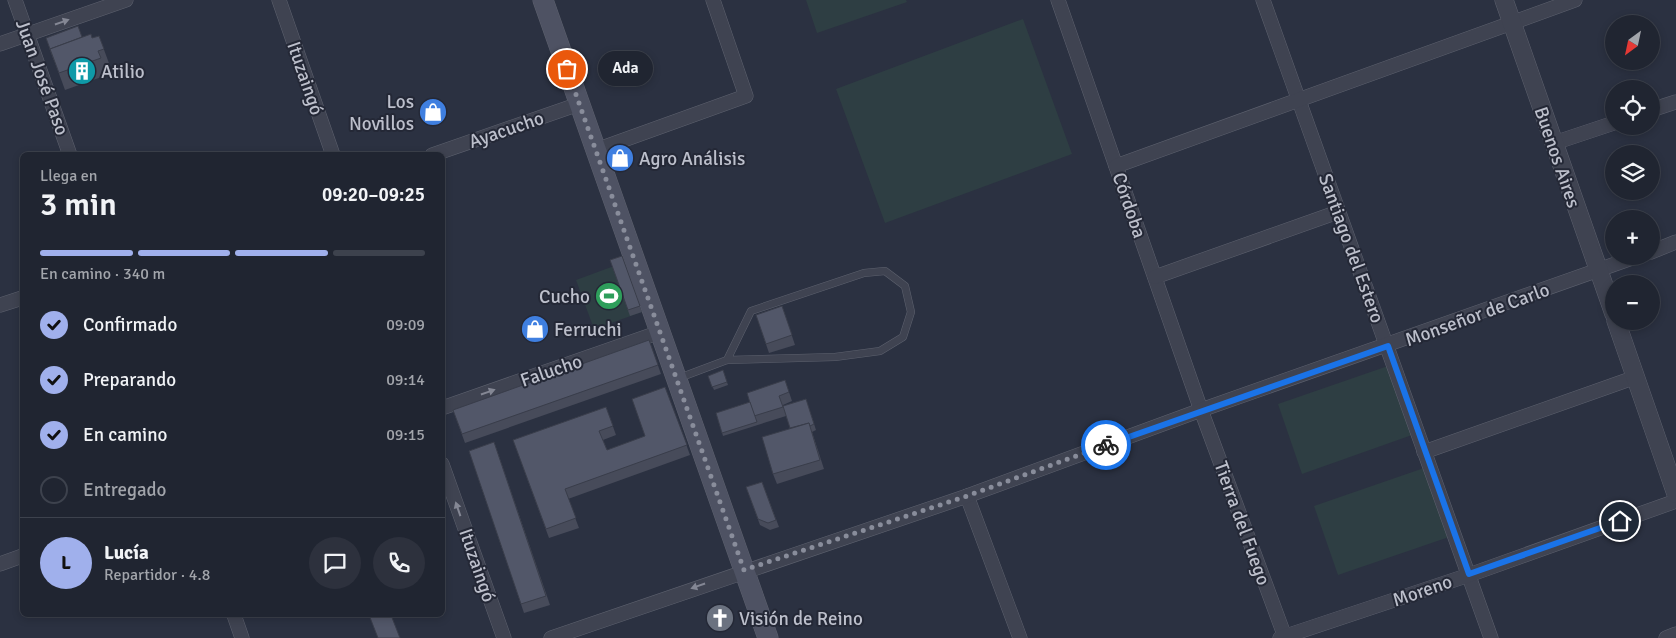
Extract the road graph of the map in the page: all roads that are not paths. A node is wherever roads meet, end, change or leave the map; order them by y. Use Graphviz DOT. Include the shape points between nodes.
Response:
graph roads {
  1 [pos="15,0"];
  2 [pos="126,0"];
  3 [pos="278,0"];
  4 [pos="543,0"];
  5 [pos="713,0"];
  6 [pos="1058,0"];
  7 [pos="1263,0"];
  8 [pos="1504,0"];
  9 [pos="1575,0"];
  10 [pos="1511,22"];
  11 [pos="27,35"];
  12 [pos="0,44"];
  13 [pos="1298,101"];
  14 [pos="1676,102"];
  15 [pos="579,104"];
  16 [pos="1660,107"];
  17 [pos="1605,126"];
  18 [pos="1554,143"];
  19 [pos="596,150"];
  20 [pos="69,152"];
  21 [pos="332,152"];
  22 [pos="441,152"];
  23 [pos="1116,166"];
  24 [pos="1338,212"];
  25 [pos="1676,242"];
  26 [pos="1660,248"];
  27 [pos="1614,265"];
  28 [pos="1598,271"];
  29 [pos="1155,277"];
  30 [pos="1605,290"];
  31 [pos="20,299"];
  32 [pos="0,305"];
  33 [pos="1619,330"];
  34 [pos="660,332"];
  35 [pos="1388,346"];
  36 [pos="727,360"];
  37 [pos="1636,377"];
  38 [pos="676,379"];
  39 [pos="445,407"];
  40 [pos="1201,410"];
  41 [pos="1424,452"];
  42 [pos="445,472"];
  43 [pos="1676,494"];
  44 [pos="967,496"];
  45 [pos="1676,501"];
  46 [pos="20,557"];
  47 [pos="0,564"];
  48 [pos="744,570"];
  49 [pos="1469,574"];
  50 [pos="235,617"];
  51 [pos="1676,634"];
  52 [pos="1283,637"];
  53 [pos="242,638"];
  54 [pos="504,638"];
  55 [pos="551,638"];
  56 [pos="768,638"];
  57 [pos="1020,638"];
  58 [pos="1491,638"];
  59 [pos="1666,638"];
  1 -- 11 [label="street, Juan José Paso"];
  11 -- 2 [label="street, one-way"];
  3 -- 21 [label="street, Ituzaingó"];
  4 -- 15 [label="main road"];
  5 -- 19 [label="street" via="746,96"];
  6 -- 23 [label="street, Córdoba"];
  7 -- 13 [label="street, Santiago del Estero"];
  8 -- 10 [label="street, Buenos Aires"];
  9 -- 10 [label="street"];
  10 -- 13 [label="street"];
  10 -- 18 [label="street, Buenos Aires"];
  11 -- 12 [label="street"];
  11 -- 20 [label="street, Juan José Paso"];
  13 -- 23 [label="street"];
  13 -- 24 [label="street, Santiago del Estero"];
  14 -- 16 [label="street"];
  15 -- 19 [label="main road"];
  15 -- 22 [label="street, Ayacucho"];
  17 -- 18 [label="street"];
  18 -- 28 [label="street, Buenos Aires"];
  19 -- 34 [label="main road"];
  23 -- 29 [label="street, Córdoba"];
  24 -- 29 [label="street"];
  24 -- 35 [label="street, Santiago del Estero"];
  25 -- 26 [label="street"];
  27 -- 28 [label="street, Monseñor de Carlo"];
  28 -- 30 [label="street, Buenos Aires"];
  28 -- 35 [label="street, Monseñor de Carlo"];
  29 -- 40 [label="street, Córdoba"];
  31 -- 32 [label="street"];
  33 -- 37 [label="street"];
  34 -- 38 [label="main road"];
  39 -- 34 [label="street, Falucho, one-way"];
  35 -- 40 [label="street, Monseñor de Carlo"];
  35 -- 41 [label="street, Santiago del Estero"];
  36 -- 36 [label="lane" via="835,357 880,351 904,337 911,312 905,286 885,271 864,272 751,311"];
  36 -- 38 [label="lane"];
  37 -- 41 [label="street"];
  37 -- 43 [label="street"];
  38 -- 48 [label="main road"];
  40 -- 44 [label="street, Monseñor de Carlo"];
  40 -- 52 [label="street, Tierra del Fuego"];
  41 -- 49 [label="street, Santiago del Estero"];
  54 -- 42 [label="street, Ituzaingó, one-way"];
  44 -- 48 [label="street, Monseñor de Carlo"];
  44 -- 57 [label="street"];
  45 -- 49 [label="street, Moreno"];
  46 -- 47 [label="street"];
  48 -- 55 [label="street, Monseñor de Carlo, one-way"];
  48 -- 56 [label="main road"];
  49 -- 52 [label="street, Moreno"];
  49 -- 58 [label="street, Santiago del Estero"];
  50 -- 53 [label="street"];
  51 -- 59 [label="street"];
}
